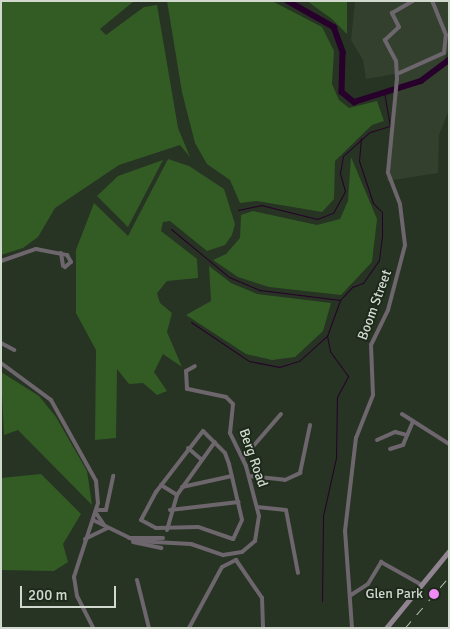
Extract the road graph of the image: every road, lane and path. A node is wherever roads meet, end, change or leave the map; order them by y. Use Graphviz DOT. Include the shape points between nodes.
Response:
graph roads {
  1 [pos="413,1"];
  2 [pos="432,1"];
  3 [pos="397,74"];
  4 [pos="61,254"];
  5 [pos="1,261"];
  6 [pos="1,342"];
  7 [pos="14,350"];
  8 [pos="1,363"];
  9 [pos="195,366"];
  10 [pos="281,414"];
  11 [pos="402,414"];
  12 [pos="413,421"];
  13 [pos="310,425"];
  14 [pos="406,435"];
  15 [pos="377,440"];
  16 [pos="215,442"];
  17 [pos="449,444"];
  18 [pos="188,448"];
  19 [pos="390,449"];
  20 [pos="243,458"];
  21 [pos="202,460"];
  22 [pos="114,476"];
  23 [pos="232,476"];
  24 [pos="249,476"];
  25 [pos="161,485"];
  26 [pos="182,487"];
  27 [pos="177,495"];
  28 [pos="239,502"];
  29 [pos="257,507"];
  30 [pos="170,510"];
  31 [pos="96,511"];
  32 [pos="93,520"];
  33 [pos="107,528"];
  34 [pos="166,530"];
  35 [pos="127,538"];
  36 [pos="85,539"];
  37 [pos="161,548"];
  38 [pos="449,552"];
  39 [pos="298,573"];
  40 [pos="137,580"];
  41 [pos="422,586"];
  42 [pos="351,595"];
  43 [pos="94,628"];
  44 [pos="149,628"];
  45 [pos="189,628"];
  46 [pos="263,628"];
  47 [pos="352,628"];
  48 [pos="386,628"];
  1 -- 3 [label="street, Boom Street" via="392,13 398,28 385,40 396,61"];
  2 -- 3 [label="street" via="446,36 444,52"];
  3 -- 42 [label="street, Boom Street" via="388,168 400,204 405,245 388,310 371,345 373,395 356,438 346,531"];
  4 -- 4 [label="street" via="64,267 71,260"];
  4 -- 5 [label="street" via="36,249"];
  6 -- 7 [label="street"];
  8 -- 31 [label="street" via="36,386 58,409 92,471 99,492"];
  9 -- 20 [label="street, Berg Road" via="188,367 184,383 190,391 232,401 230,433"];
  10 -- 20 [label="street"];
  11 -- 12 [label="street"];
  12 -- 14 [label="street"];
  12 -- 17 [label="street"];
  13 -- 24 [label="street" via="300,473 288,479"];
  14 -- 15 [label="street" via="395,432"];
  14 -- 19 [label="street" via="401,447"];
  16 -- 18 [label="street" via="203,431"];
  16 -- 21 [label="street"];
  16 -- 23 [label="street" via="225,453"];
  18 -- 21 [label="street"];
  18 -- 25 [label="street"];
  20 -- 24 [label="street, Berg Road"];
  21 -- 26 [label="street"];
  22 -- 31 [label="street" via="106,510"];
  23 -- 26 [label="street"];
  23 -- 28 [label="street"];
  24 -- 29 [label="street, Berg Road"];
  25 -- 27 [label="street"];
  25 -- 34 [label="street" via="141,518"];
  26 -- 27 [label="street"];
  27 -- 30 [label="street"];
  28 -- 30 [label="street"];
  28 -- 34 [label="street" via="241,525 233,539 198,527"];
  29 -- 35 [label="street, Berg Road" via="258,534 251,546 236,554"];
  29 -- 39 [label="street" via="286,510"];
  30 -- 34 [label="street"];
  31 -- 32 [label="street"];
  31 -- 33 [label="street"];
  32 -- 33 [label="street"];
  32 -- 36 [label="street"];
  33 -- 35 [label="street"];
  33 -- 36 [label="street"];
  34 -- 35 [label="street" via="163,540"];
  35 -- 37 [label="street" via="150,550"];
  36 -- 43 [label="street" via="74,580"];
  38 -- 41 [label="main road"];
  40 -- 44 [label="street"];
  41 -- 42 [label="street" via="380,562 368,584"];
  41 -- 48 [label="main road" via="397,609"];
  42 -- 47 [label="street, Boom Street"];
  45 -- 46 [label="street" via="222,567 233,560 241,564 264,602"];
}
